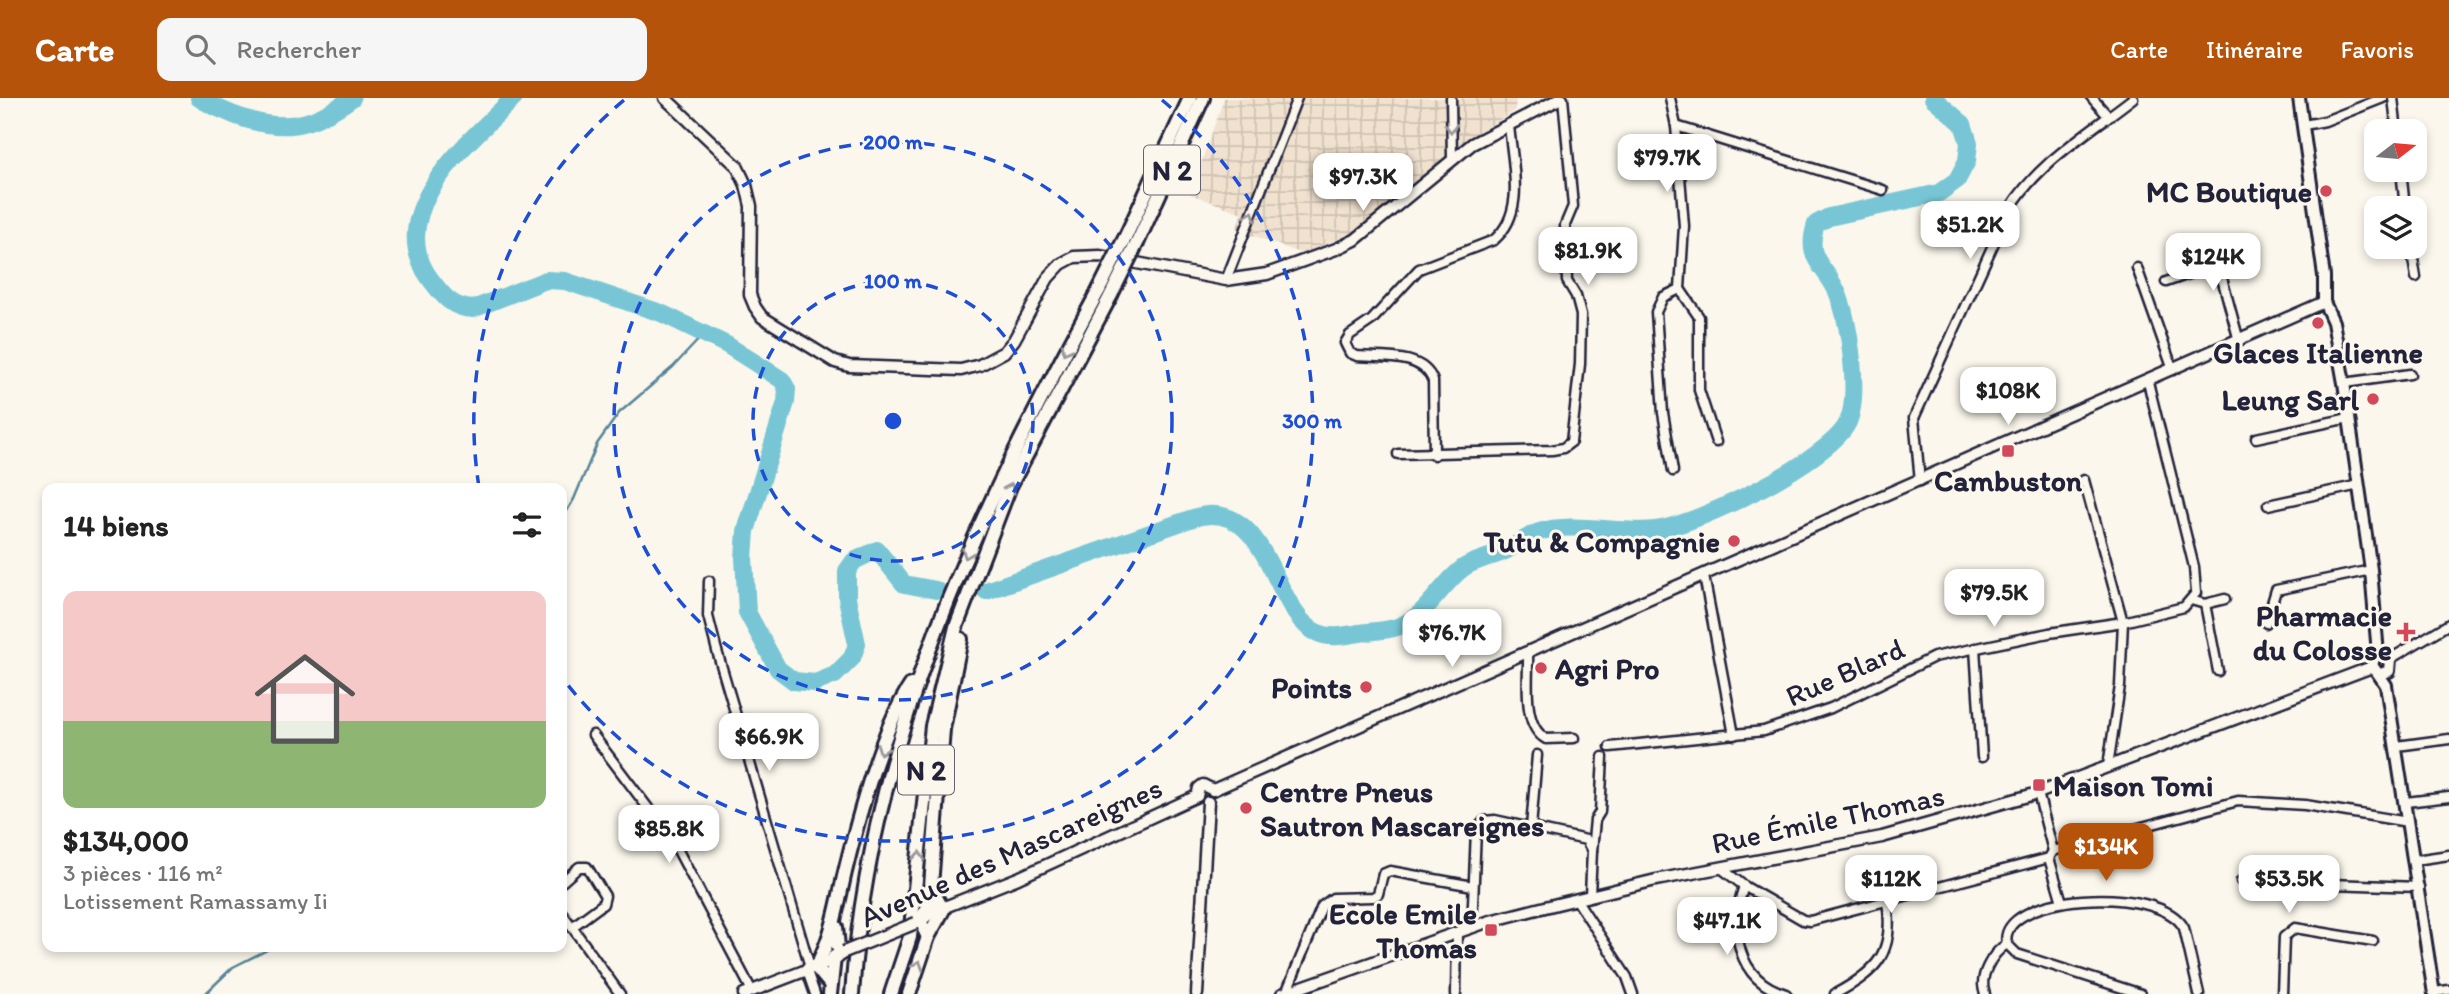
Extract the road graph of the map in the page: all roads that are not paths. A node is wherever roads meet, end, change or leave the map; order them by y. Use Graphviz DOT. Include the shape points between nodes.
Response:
graph roads {
  1 [pos="665,98"];
  2 [pos="1189,98"];
  3 [pos="1203,98"];
  4 [pos="1297,98"];
  5 [pos="1451,98"];
  6 [pos="1562,98"];
  7 [pos="1670,98"];
  8 [pos="2092,98"];
  9 [pos="2133,98"];
  10 [pos="2299,98"];
  11 [pos="2383,98"];
  12 [pos="2393,98"];
  13 [pos="2109,117"];
  14 [pos="2396,119"];
  15 [pos="1509,125"];
  16 [pos="2304,125"];
  17 [pos="1676,126"];
  18 [pos="1452,159"];
  19 [pos="1883,190"];
  20 [pos="1132,239"];
  21 [pos="2412,259"];
  22 [pos="2137,268"];
  23 [pos="2416,277"];
  24 [pos="1226,280"];
  25 [pos="2166,282"];
  26 [pos="1680,289"];
  27 [pos="1105,293"];
  28 [pos="2324,303"];
  29 [pos="2239,341"];
  30 [pos="2174,370"];
  31 [pos="2410,374"];
  32 [pos="2148,382"];
  33 [pos="2344,383"];
  34 [pos="2349,418"];
  35 [pos="2256,438"];
  36 [pos="1716,442"];
  37 [pos="1398,454"];
  38 [pos="1434,455"];
  39 [pos="1673,471"];
  40 [pos="2084,480"];
  41 [pos="1920,481"];
  42 [pos="2359,485"];
  43 [pos="2269,505"];
  44 [pos="983,550"];
  45 [pos="2371,570"];
  46 [pos="1704,576"];
  47 [pos="709,581"];
  48 [pos="2225,598"];
  49 [pos="2192,600"];
  50 [pos="2205,604"];
  51 [pos="2123,622"];
  52 [pos="2266,623"];
  53 [pos="2449,624"];
  54 [pos="1975,648"];
  55 [pos="1528,653"];
  56 [pos="2385,656"];
  57 [pos="922,667"];
  58 [pos="2218,671"];
  59 [pos="2380,671"];
  60 [pos="593,734"];
  61 [pos="1734,735"];
  62 [pos="1574,738"];
  63 [pos="2449,738"];
  64 [pos="2397,746"];
  65 [pos="1611,747"];
  66 [pos="1537,755"];
  67 [pos="1603,757"];
  68 [pos="1982,757"];
  69 [pos="2108,766"];
  70 [pos="1213,790"];
  71 [pos="2039,793"];
  72 [pos="1197,796"];
  73 [pos="2449,797"];
  74 [pos="1208,802"];
  75 [pos="2406,802"];
  76 [pos="2409,822"];
  77 [pos="1531,828"];
  78 [pos="1592,851"];
  79 [pos="2051,855"];
  80 [pos="2449,855"];
  81 [pos="2415,859"];
  82 [pos="1721,868"];
  83 [pos="567,878"];
  84 [pos="2241,881"];
  85 [pos="932,886"];
  86 [pos="1473,886"];
  87 [pos="1744,886"];
  88 [pos="2419,887"];
  89 [pos="1590,895"];
  90 [pos="1576,899"];
  91 [pos="1887,901"];
  92 [pos="2062,902"];
  93 [pos="943,909"];
  94 [pos="567,920"];
  95 [pos="836,921"];
  96 [pos="918,922"];
  97 [pos="572,928"];
  98 [pos="1472,928"];
  99 [pos="1457,933"];
  100 [pos="928,937"];
  101 [pos="2373,941"];
  102 [pos="2007,944"];
  103 [pos="844,952"];
  104 [pos="817,964"];
  105 [pos="830,989"];
  106 [pos="2107,989"];
  107 [pos="2449,990"];
  108 [pos="748,992"];
  109 [pos="1284,993"];
  110 [pos="2434,993"];
  111 [pos="621,994"];
  112 [pos="815,994"];
  113 [pos="852,994"];
  114 [pos="891,994"];
  115 [pos="909,994"];
  116 [pos="1197,994"];
  117 [pos="1456,994"];
  118 [pos="1633,994"];
  119 [pos="1786,994"];
  120 [pos="1835,994"];
  121 [pos="1985,994"];
  122 [pos="2141,994"];
  123 [pos="2200,994"];
  124 [pos="2283,994"];
  1 -- 24 [label="street" via="737,166 746,185 751,205 750,295 755,307 762,317 835,362 961,370 980,365 1004,352 1014,340 1048,278 1061,264 1087,254"];
  2 -- 20 [label="highway, N 2"];
  3 -- 20 [label="highway, N 2"];
  24 -- 4 [label="street, one-way"];
  5 -- 18 [label="street, one-way"];
  6 -- 15 [label="street"];
  6 -- 38 [label="street" via="1573,206 1565,225 1567,281 1579,305 1580,364 1573,436 1568,446 1552,450"];
  7 -- 17 [label="street"];
  8 -- 13 [label="street"];
  9 -- 13 [label="street"];
  10 -- 16 [label="main road"];
  11 -- 16 [label="street"];
  12 -- 14 [label="street"];
  13 -- 41 [label="street" via="2038,174 2009,210 1914,418"];
  15 -- 18 [label="street"];
  15 -- 38 [label="street" via="1515,200 1510,223 1494,240 1419,269 1345,343 1357,356 1417,362 1430,373"];
  16 -- 28 [label="main road"];
  17 -- 19 [label="street"];
  17 -- 26 [label="street" via="1684,226"];
  18 -- 24 [label="street" via="1355,240 1267,274"];
  20 -- 27 [label="highway, N 2, bridge"];
  21 -- 23 [label="street"];
  22 -- 30 [label="street"];
  25 -- 29 [label="street" via="2219,267"];
  26 -- 36 [label="street" via="1699,317 1699,390"];
  26 -- 39 [label="street" via="1663,297 1656,312 1663,412"];
  44 -- 27 [label="highway, N 2, one-way"];
  27 -- 57 [label="highway, N 2, one-way" via="1039,400 984,511"];
  28 -- 29 [label="street"];
  28 -- 33 [label="main road" via="2333,322"];
  29 -- 30 [label="street"];
  30 -- 32 [label="street"];
  31 -- 33 [label="street"];
  32 -- 41 [label="street"];
  32 -- 49 [label="street" via="2192,553 2197,584"];
  33 -- 34 [label="main road"];
  34 -- 35 [label="street"];
  34 -- 42 [label="main road"];
  37 -- 38 [label="street"];
  40 -- 51 [label="street"];
  41 -- 46 [label="street"];
  42 -- 43 [label="street"];
  42 -- 45 [label="main road"];
  44 -- 85 [label="highway" via="944,719"];
  114 -- 44 [label="highway, N 2, one-way" via="910,937 940,687"];
  45 -- 52 [label="street" via="2276,590"];
  45 -- 56 [label="main road" via="2379,641"];
  46 -- 55 [label="street"];
  46 -- 61 [label="street"];
  47 -- 104 [label="street" via="708,616 717,651"];
  48 -- 50 [label="street"];
  49 -- 50 [label="street"];
  49 -- 51 [label="street, Rue Blard" via="2184,607"];
  50 -- 58 [label="street"];
  51 -- 54 [label="street, Rue Blard"];
  51 -- 69 [label="street" via="2120,686"];
  53 -- 56 [label="street"];
  54 -- 61 [label="street, Rue Blard" via="1934,657 1810,717"];
  54 -- 68 [label="street"];
  55 -- 62 [label="street" via="1534,729 1546,739"];
  55 -- 70 [label="street"];
  56 -- 59 [label="main road" via="2391,668"];
  56 -- 59 [label="main road" via="2373,659"];
  57 -- 95 [label="highway, one-way" via="907,691 871,780"];
  57 -- 113 [label="highway, N 2" via="868,854"];
  59 -- 64 [label="main road"];
  59 -- 69 [label="street, Rue Émile Thomas"];
  60 -- 108 [label="street" via="673,841"];
  61 -- 65 [label="street, Rue Blard"];
  63 -- 64 [label="street"];
  64 -- 75 [label="main road"];
  66 -- 77 [label="street"];
  67 -- 78 [label="street" via="1600,813"];
  69 -- 71 [label="street, Rue Émile Thomas"];
  70 -- 72 [label="street" via="1203,785"];
  70 -- 74 [label="street"];
  71 -- 79 [label="street"];
  71 -- 82 [label="street, Rue Émile Thomas" via="1882,837"];
  72 -- 74 [label="street"];
  72 -- 93 [label="street, Avenue des Mascareignes"];
  73 -- 75 [label="street"];
  74 -- 116 [label="street"];
  75 -- 76 [label="main road"];
  76 -- 79 [label="street" via="2305,805 2238,801"];
  76 -- 81 [label="main road"];
  77 -- 78 [label="street" via="1581,837"];
  77 -- 86 [label="street" via="1495,820 1479,824"];
  78 -- 89 [label="street"];
  79 -- 91 [label="street"];
  79 -- 92 [label="street"];
  80 -- 81 [label="street"];
  81 -- 88 [label="main road"];
  82 -- 87 [label="street"];
  82 -- 89 [label="street, Rue Émile Thomas"];
  83 -- 97 [label="street" via="579,867 587,867 606,896 603,904"];
  84 -- 88 [label="street"];
  85 -- 93 [label="highway"];
  85 -- 96 [label="highway" via="929,905"];
  86 -- 98 [label="street"];
  86 -- 109 [label="street, Rue Émile Thomas" via="1390,871 1383,874 1373,897 1329,900 1322,906"];
  87 -- 91 [label="street" via="1810,921"];
  87 -- 119 [label="street" via="1734,927 1738,948 1764,983"];
  88 -- 110 [label="main road"];
  89 -- 90 [label="street, Rue Émile Thomas"];
  90 -- 98 [label="street, Rue Émile Thomas"];
  90 -- 118 [label="street" via="1627,977"];
  91 -- 120 [label="street" via="1889,930 1880,961 1867,975"];
  92 -- 102 [label="street" via="2013,920 2007,929"];
  92 -- 123 [label="street" via="2110,898 2175,915 2184,928"];
  93 -- 96 [label="street, Avenue des Mascareignes"];
  93 -- 100 [label="highway"];
  94 -- 97 [label="street"];
  95 -- 103 [label="highway" via="838,947"];
  95 -- 104 [label="highway"];
  96 -- 100 [label="highway"];
  96 -- 103 [label="street, Avenue des Mascareignes, bridge"];
  97 -- 111 [label="street"];
  98 -- 99 [label="street, Rue Émile Thomas"];
  99 -- 109 [label="street, Rue Émile Thomas"];
  99 -- 117 [label="street"];
  115 -- 100 [label="highway, one-way"];
  101 -- 124 [label="street" via="2289,930 2284,937"];
  102 -- 106 [label="street" via="2017,954"];
  102 -- 121 [label="street" via="1992,958 1982,984"];
  103 -- 104 [label="highway"];
  104 -- 105 [label="highway"];
  104 -- 108 [label="street"];
  104 -- 112 [label="street"];
  106 -- 122 [label="street"];
  107 -- 110 [label="street"];
}
